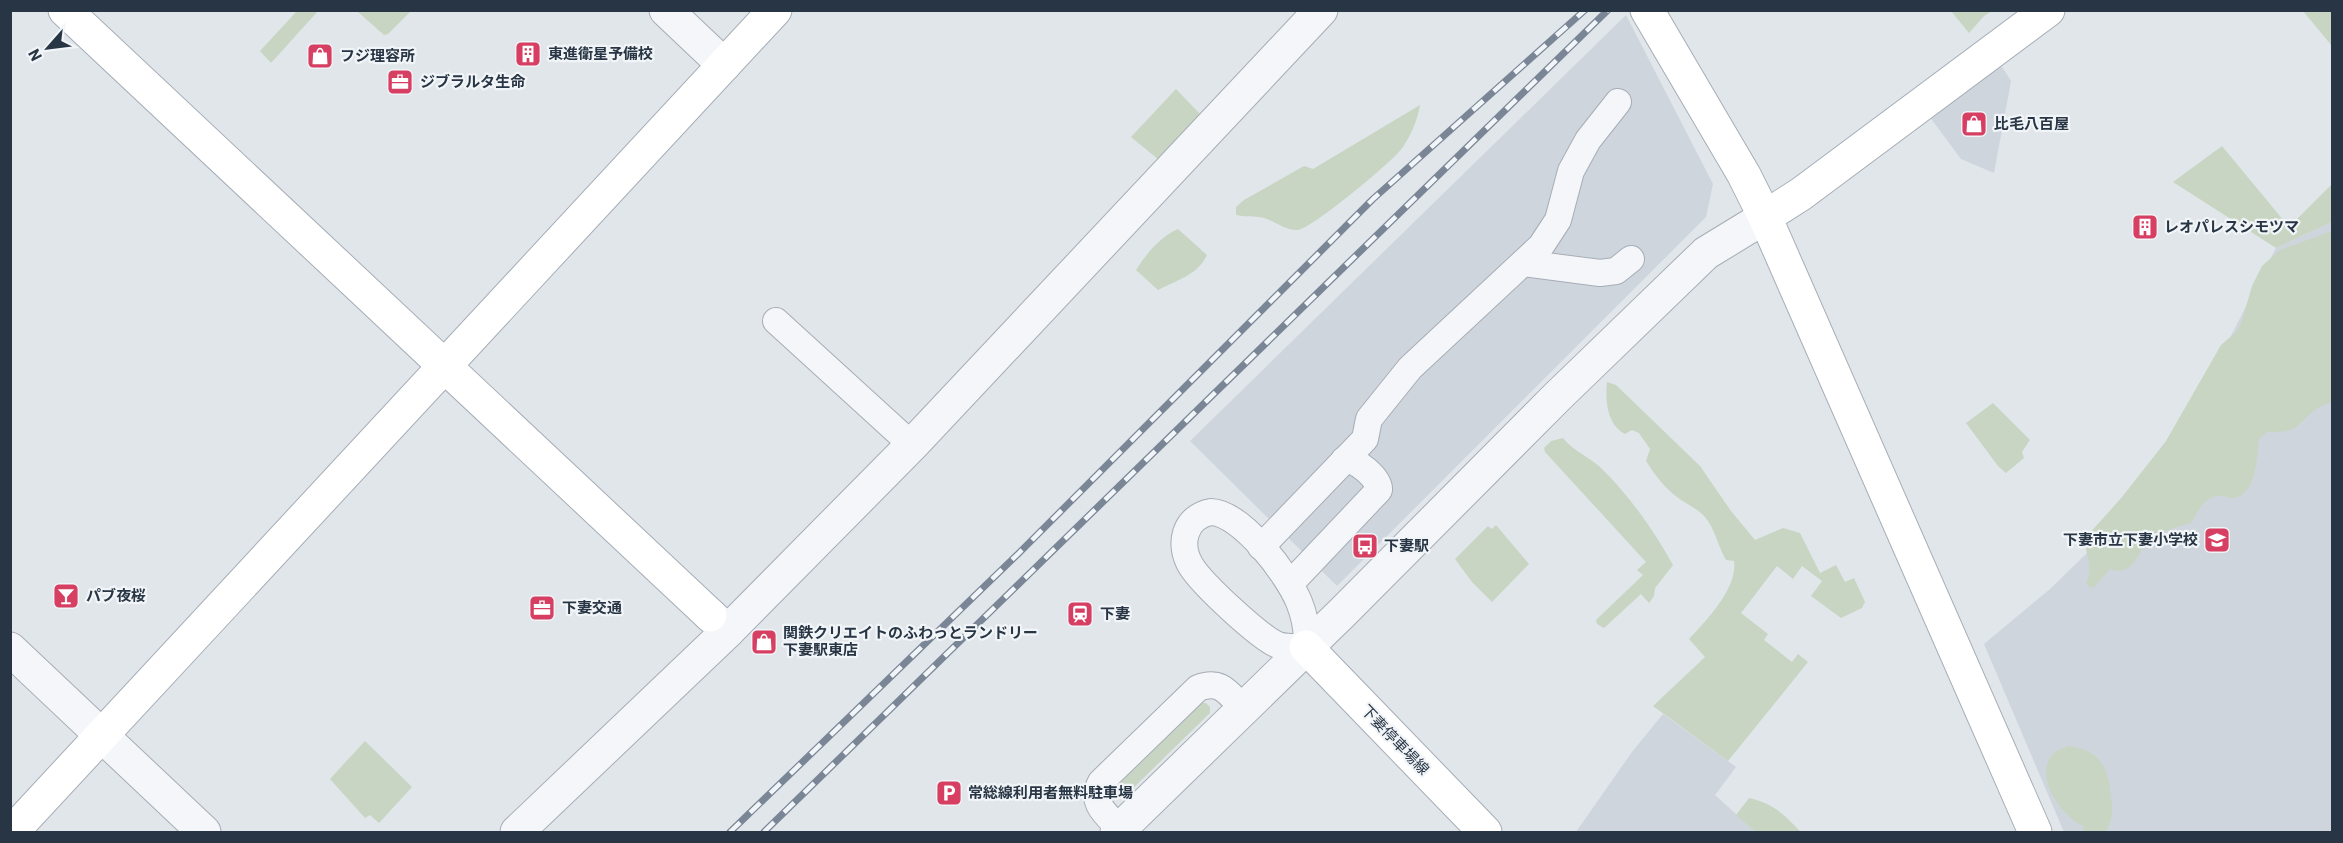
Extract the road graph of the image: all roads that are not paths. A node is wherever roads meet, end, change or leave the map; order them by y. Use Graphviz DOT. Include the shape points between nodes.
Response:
graph roads {
  1 [pos="65,10"];
  2 [pos="666,10"];
  3 [pos="775,10"];
  4 [pos="1321,10"];
  5 [pos="1647,10"];
  6 [pos="2048,10"];
  7 [pos="724,66"];
  8 [pos="1618,102"];
  9 [pos="1765,218"];
  10 [pos="1631,259"];
  11 [pos="1523,263"];
  12 [pos="776,321"];
  13 [pos="444,367"];
  14 [pos="912,445"];
  15 [pos="1344,460"];
  16 [pos="1261,547"];
  17 [pos="1290,584"];
  18 [pos="719,623"];
  19 [pos="1306,647"];
  20 [pos="10,649"];
  21 [pos="1243,708"];
  22 [pos="102,735"];
  23 [pos="1119,831"];
  24 [pos="12,832"];
  25 [pos="204,832"];
  26 [pos="517,832"];
  27 [pos="1485,832"];
  28 [pos="2035,832"];
  1 -- 13 [label="street"];
  2 -- 7 [label="street"];
  3 -- 7 [label="street"];
  4 -- 14 [label="street"];
  5 -- 9 [label="street"];
  6 -- 9 [label="street"];
  7 -- 13 [label="street"];
  8 -- 11 [label="lane" via="1588,140 1571,171 1558,220 1541,246"];
  9 -- 19 [label="street" via="1706,253"];
  9 -- 28 [label="street"];
  10 -- 11 [label="lane" via="1616,271 1600,273"];
  11 -- 15 [label="lane" via="1410,368 1369,419 1365,439"];
  12 -- 14 [label="lane"];
  13 -- 18 [label="street"];
  13 -- 22 [label="street"];
  14 -- 18 [label="street"];
  15 -- 16 [label="lane"];
  15 -- 17 [label="lane" via="1356,461 1378,482 1379,490"];
  16 -- 17 [label="lane"];
  16 -- 19 [label="lane" via="1241,527 1217,512 1198,516 1184,536 1191,566 1237,615 1276,644"];
  17 -- 19 [label="lane" via="1302,610 1308,635"];
  18 -- 26 [label="street"];
  19 -- 21 [label="street"];
  19 -- 27 [label="street, 下妻停車場線"];
  20 -- 22 [label="street"];
  21 -- 23 [label="street"];
  21 -- 23 [label="lane" via="1217,684 1198,688 1101,782 1096,792 1098,802"];
  22 -- 24 [label="street"];
  22 -- 25 [label="street"];
}
